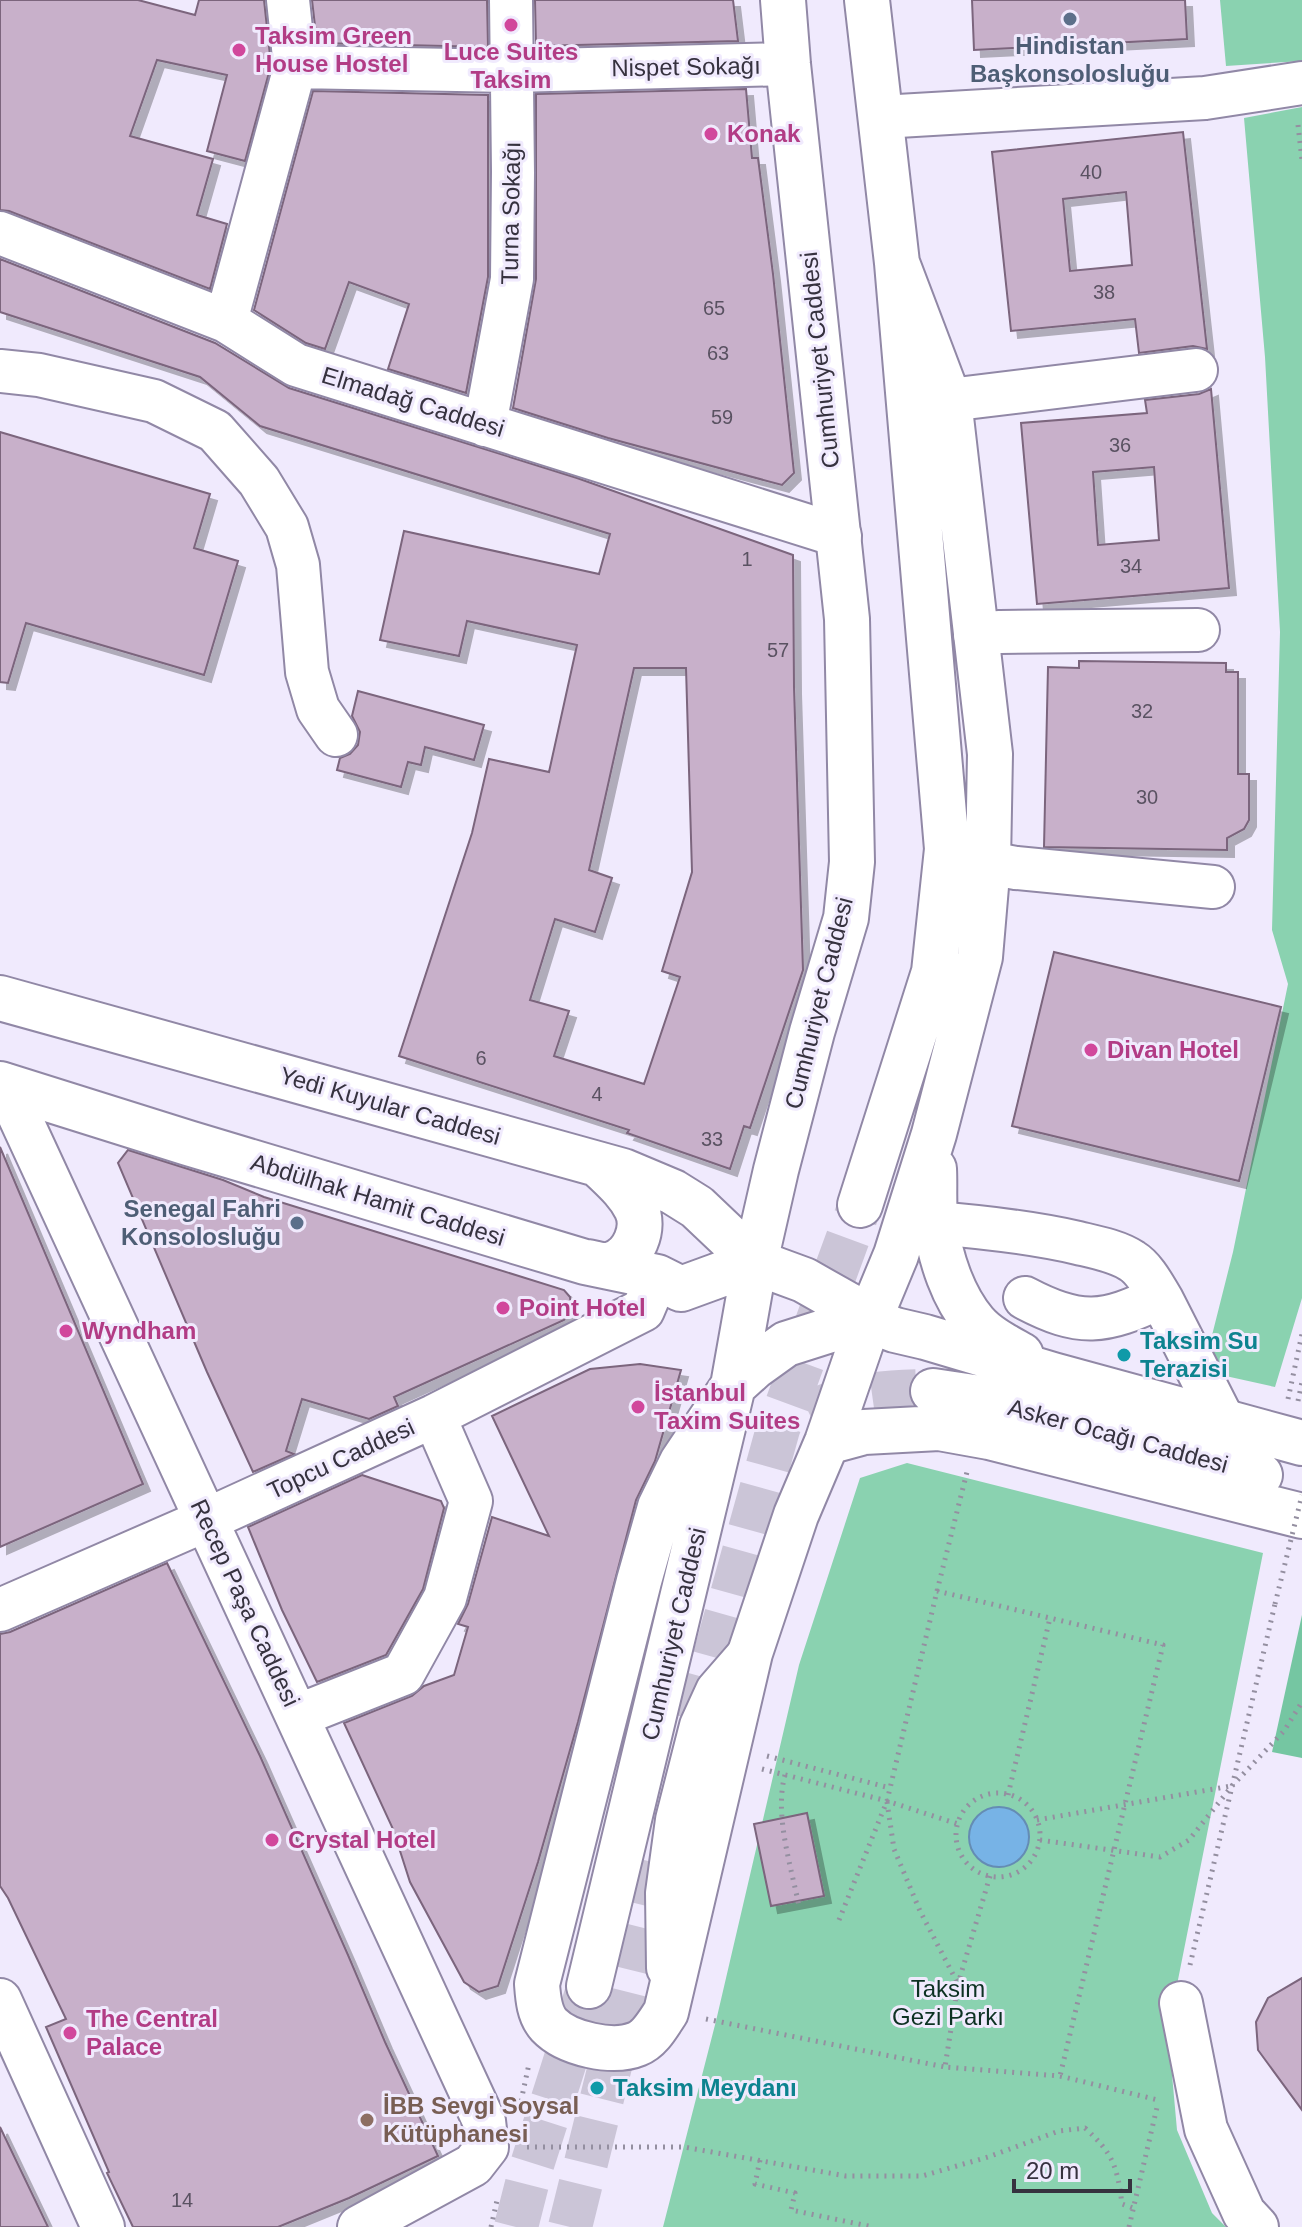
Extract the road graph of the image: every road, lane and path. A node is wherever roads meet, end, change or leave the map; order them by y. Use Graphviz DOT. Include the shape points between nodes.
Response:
graph roads {
  1 [pos="288,0"];
  2 [pos="511,0"];
  3 [pos="783,0"];
  4 [pos="867,0"];
  5 [pos="788,64"];
  6 [pos="295,67"];
  7 [pos="511,71"];
  8 [pos="1302,83"];
  9 [pos="881,117"];
  10 [pos="0,233"];
  11 [pos="897,263"];
  12 [pos="226,321"];
  13 [pos="1196,370"];
  14 [pos="0,371"];
  15 [pos="949,400"];
  16 [pos="485,425"];
  17 [pos="840,536"];
  18 [pos="1198,630"];
  19 [pos="975,634"];
  20 [pos="336,735"];
  21 [pos="988,863"];
  22 [pos="1213,887"];
  23 [pos="0,998"];
  24 [pos="2,1085"];
  25 [pos="934,1134"];
  26 [pos="597,1163"];
  27 [pos="860,1205"];
  28 [pos="935,1223"];
  29 [pos="585,1262"];
  30 [pos="755,1262"];
  31 [pos="657,1277"];
  32 [pos="1160,1297"];
  33 [pos="1025,1298"];
  34 [pos="869,1320"];
  35 [pos="1302,1334"];
  36 [pos="1053,1375"];
  37 [pos="733,1386"];
  38 [pos="933,1391"];
  39 [pos="434,1416"];
  40 [pos="1224,1422"];
  41 [pos="1291,1440"];
  42 [pos="827,1442"];
  43 [pos="968,1469"];
  44 [pos="1302,1486"];
  45 [pos="1302,1495"];
  46 [pos="1302,1516"];
  47 [pos="206,1520"];
  48 [pos="937,1591"];
  49 [pos="0,1610"];
  50 [pos="1050,1618"];
  51 [pos="1302,1702"];
  52 [pos="297,1716"];
  53 [pos="756,1753"];
  54 [pos="762,1769"];
  55 [pos="785,1775"];
  56 [pos="1232,1786"];
  57 [pos="890,1788"];
  58 [pos="1008,1795"];
  59 [pos="887,1801"];
  60 [pos="1125,1805"];
  61 [pos="1037,1820"];
  62 [pos="958,1824"];
  63 [pos="1040,1840"];
  64 [pos="1114,1851"];
  65 [pos="990,1876"];
  66 [pos="799,1906"];
  67 [pos="839,1920"];
  68 [pos="958,1984"];
  69 [pos="589,1986"];
  70 [pos="0,2000"];
  71 [pos="1181,2003"];
  72 [pos="667,2006"];
  73 [pos="945,2067"];
  74 [pos="1060,2076"];
  75 [pos="1158,2100"];
  76 [pos="526,2147"];
  77 [pos="760,2160"];
  78 [pos="1133,2208"];
  79 [pos="103,2227"];
  80 [pos="359,2227"];
  81 [pos="873,2227"];
  82 [pos="1257,2227"];
  1 -- 6 [label="street"];
  2 -- 7 [label="street, Turna Sokağı"];
  3 -- 5 [label="main road, Cumhuriyet Caddesi"];
  4 -- 9 [label="main road"];
  5 -- 7 [label="street, Nispet Sokağı"];
  5 -- 17 [label="main road, Cumhuriyet Caddesi"];
  6 -- 7 [label="street, Nispet Sokağı"];
  6 -- 12 [label="street"];
  7 -- 16 [label="street, Turna Sokağı" via="512,279"];
  8 -- 9 [label="street" via="1205,98"];
  9 -- 11 [label="main road"];
  10 -- 12 [label="street, Elmadağ Caddesi"];
  11 -- 15 [label="main road"];
  11 -- 27 [label="main road" via="947,849 934,972"];
  12 -- 16 [label="street, Elmadağ Caddesi" via="296,365"];
  13 -- 15 [label="street"];
  14 -- 20 [label="street" via="154,401 215,431 259,481 287,527 298,565 307,672 318,709"];
  15 -- 19 [label="main road"];
  16 -- 17 [label="street, Elmadağ Caddesi"];
  17 -- 30 [label="main road, Cumhuriyet Caddesi" via="852,862 846,918"];
  18 -- 19 [label="street"];
  19 -- 21 [label="main road" via="990,754"];
  21 -- 22 [label="street"];
  21 -- 25 [label="main road" via="980,957"];
  23 -- 26 [label="main road, Yedi Kuyular Caddesi"];
  24 -- 29 [label="main road, Abdülhak Hamit Caddesi"];
  24 -- 47 [label="street, Recep Paşa Caddesi"];
  25 -- 28 [label="main road"];
  25 -- 34 [label="main road" via="896,1255"];
  26 -- 29 [label="main road" via="627,1193 638,1211 640,1231 624,1258 610,1265"];
  26 -- 30 [label="main road, Yedi Kuyular Caddesi" via="673,1192 704,1212"];
  28 -- 32 [label="street" via="1002,1229 1100,1248 1133,1261"];
  28 -- 36 [label="main road" via="942,1257 974,1322"];
  29 -- 31 [label="main road, Abdülhak Hamit Caddesi"];
  30 -- 31 [label="main road, Abdülhak Hamit Caddesi" via="681,1289"];
  30 -- 34 [label="main road" via="804,1280"];
  30 -- 37 [label="main road, Cumhuriyet Caddesi"];
  31 -- 39 [label="street, Topcu Caddesi" via="643,1310"];
  32 -- 33 [label="street" via="1102,1319 1075,1319"];
  32 -- 40 [label="street"];
  34 -- 36 [label="main road"];
  34 -- 37 [label="main road" via="786,1344"];
  34 -- 42 [label="main road"];
  35 -- 41 [label="path"];
  36 -- 40 [label="main road, Asker Ocağı Caddesi"];
  37 -- 69 [label="main road, Cumhuriyet Caddesi"];
  37 -- 72 [label="main road" via="682,1462 660,1507 537,1984 548,2024 562,2035 595,2046 639,2044"];
  38 -- 44 [label="main road, Asker Ocağı Caddesi" via="980,1398"];
  39 -- 47 [label="street, Topcu Caddesi"];
  39 -- 52 [label="street" via="471,1501 445,1598 403,1674"];
  40 -- 41 [label="main road, Asker Ocağı Caddesi"];
  42 -- 46 [label="main road" via="864,1432 939,1428"];
  42 -- 72 [label="main road" via="796,1515 750,1653"];
  43 -- 48 [label="path"];
  45 -- 56 [label="path, bridge"];
  47 -- 49 [label="street, Topcu Caddesi"];
  47 -- 52 [label="street, Recep Paşa Caddesi"];
  48 -- 50 [label="path"];
  48 -- 57 [label="path"];
  50 -- 58 [label="path"];
  50 -- 60 [label="path" via="1163,1645"];
  51 -- 56 [label="path" via="1284,1731"];
  52 -- 80 [label="street, Recep Paşa Caddesi" via="484,2121 487,2147 473,2165"];
  53 -- 57 [label="path"];
  54 -- 55 [label="path"];
  55 -- 59 [label="path"];
  55 -- 66 [label="path" via="782,1818"];
  56 -- 60 [label="path"];
  56 -- 64 [label="path" via="1189,1840 1160,1857"];
  57 -- 59 [label="path"];
  58 -- 61 [label="path" via="1025,1804"];
  58 -- 62 [label="path" via="974,1801"];
  59 -- 62 [label="path"];
  59 -- 67 [label="path"];
  59 -- 68 [label="path" via="894,1849"];
  60 -- 61 [label="path"];
  60 -- 64 [label="path"];
  61 -- 63 [label="path"];
  62 -- 65 [label="path" via="956,1837 966,1863"];
  63 -- 64 [label="path"];
  63 -- 65 [label="path" via="1036,1853 1017,1873"];
  64 -- 74 [label="path"];
  65 -- 68 [label="path"];
  68 -- 73 [label="path"];
  70 -- 79 [label="street"];
  71 -- 82 [label="street" via="1206,2129 1244,2213"];
  72 -- 73 [label="path"];
  73 -- 74 [label="path"];
  74 -- 75 [label="path"];
  76 -- 77 [label="path" via="684,2147"];
  77 -- 78 [label="path" via="846,2176 922,2176 1059,2131 1085,2128 1112,2157 1122,2204"];
  77 -- 81 [label="path" via="755,2184 795,2193 791,2210"];
}
